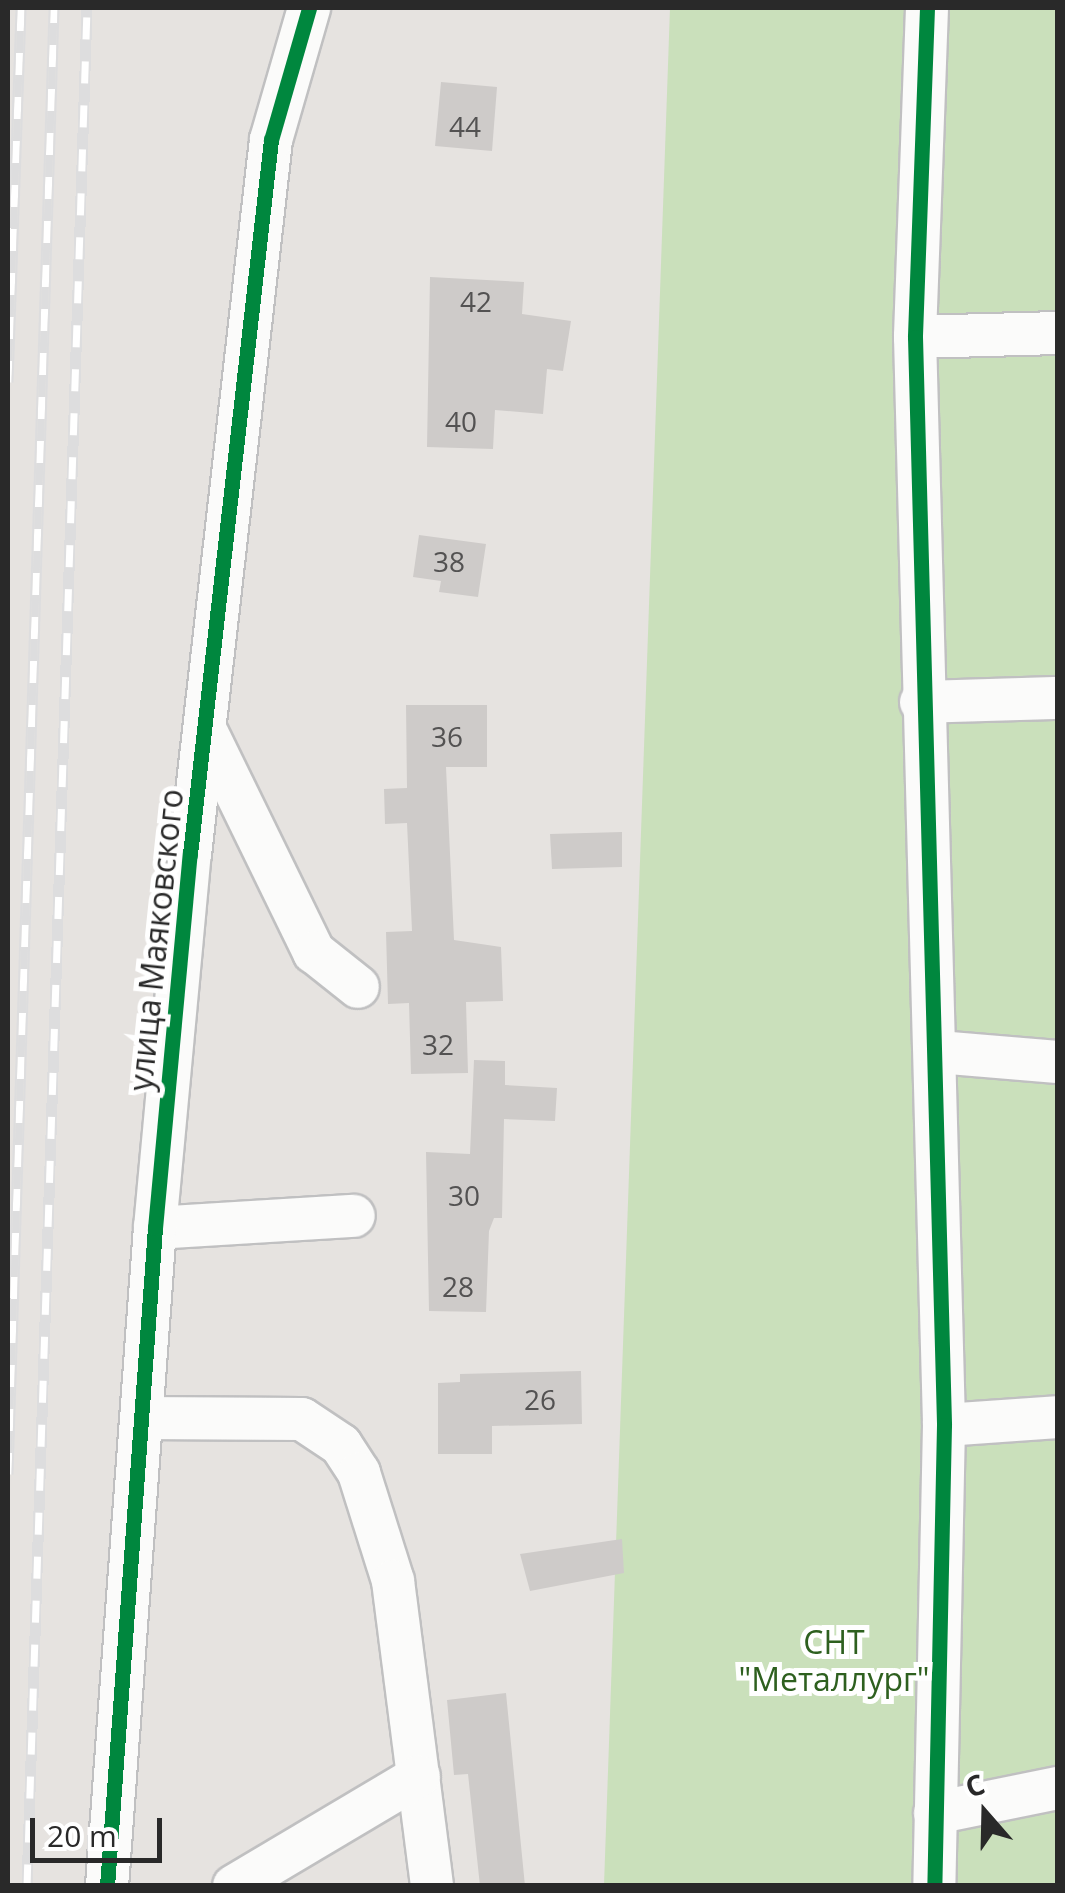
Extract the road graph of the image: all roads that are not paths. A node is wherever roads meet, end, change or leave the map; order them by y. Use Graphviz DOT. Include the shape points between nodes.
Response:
graph roads {
  1 [pos="309,8"];
  2 [pos="928,8"];
  3 [pos="1058,333"];
  4 [pos="916,337"];
  5 [pos="1058,698"];
  6 [pos="921,702"];
  7 [pos="208,735"];
  8 [pos="358,988"];
  9 [pos="938,1052"];
  10 [pos="1058,1062"];
  11 [pos="354,1216"];
  12 [pos="154,1228"];
  13 [pos="1058,1417"];
  14 [pos="141,1418"];
  15 [pos="944,1424"];
  16 [pos="419,1776"];
  17 [pos="1058,1788"];
  18 [pos="935,1812"];
  19 [pos="107,1886"];
  20 [pos="234,1886"];
  21 [pos="432,1886"];
  22 [pos="934,1886"];
  1 -- 7 [label="street, улица Маяковского" via="271,140"];
  2 -- 4 [label="street"];
  3 -- 4 [label="street"];
  4 -- 6 [label="street"];
  5 -- 6 [label="street"];
  6 -- 9 [label="street"];
  7 -- 8 [label="street" via="314,952"];
  7 -- 12 [label="street, улица Маяковского"];
  9 -- 10 [label="street"];
  9 -- 15 [label="street"];
  11 -- 12 [label="street"];
  12 -- 14 [label="street, улица Маяковского"];
  13 -- 15 [label="street"];
  14 -- 16 [label="street" via="302,1419 341,1446 358,1473 392,1581"];
  14 -- 19 [label="street, улица Маяковского"];
  15 -- 18 [label="street"];
  16 -- 20 [label="street"];
  16 -- 21 [label="street"];
  17 -- 18 [label="street"];
  18 -- 22 [label="street"];
}
